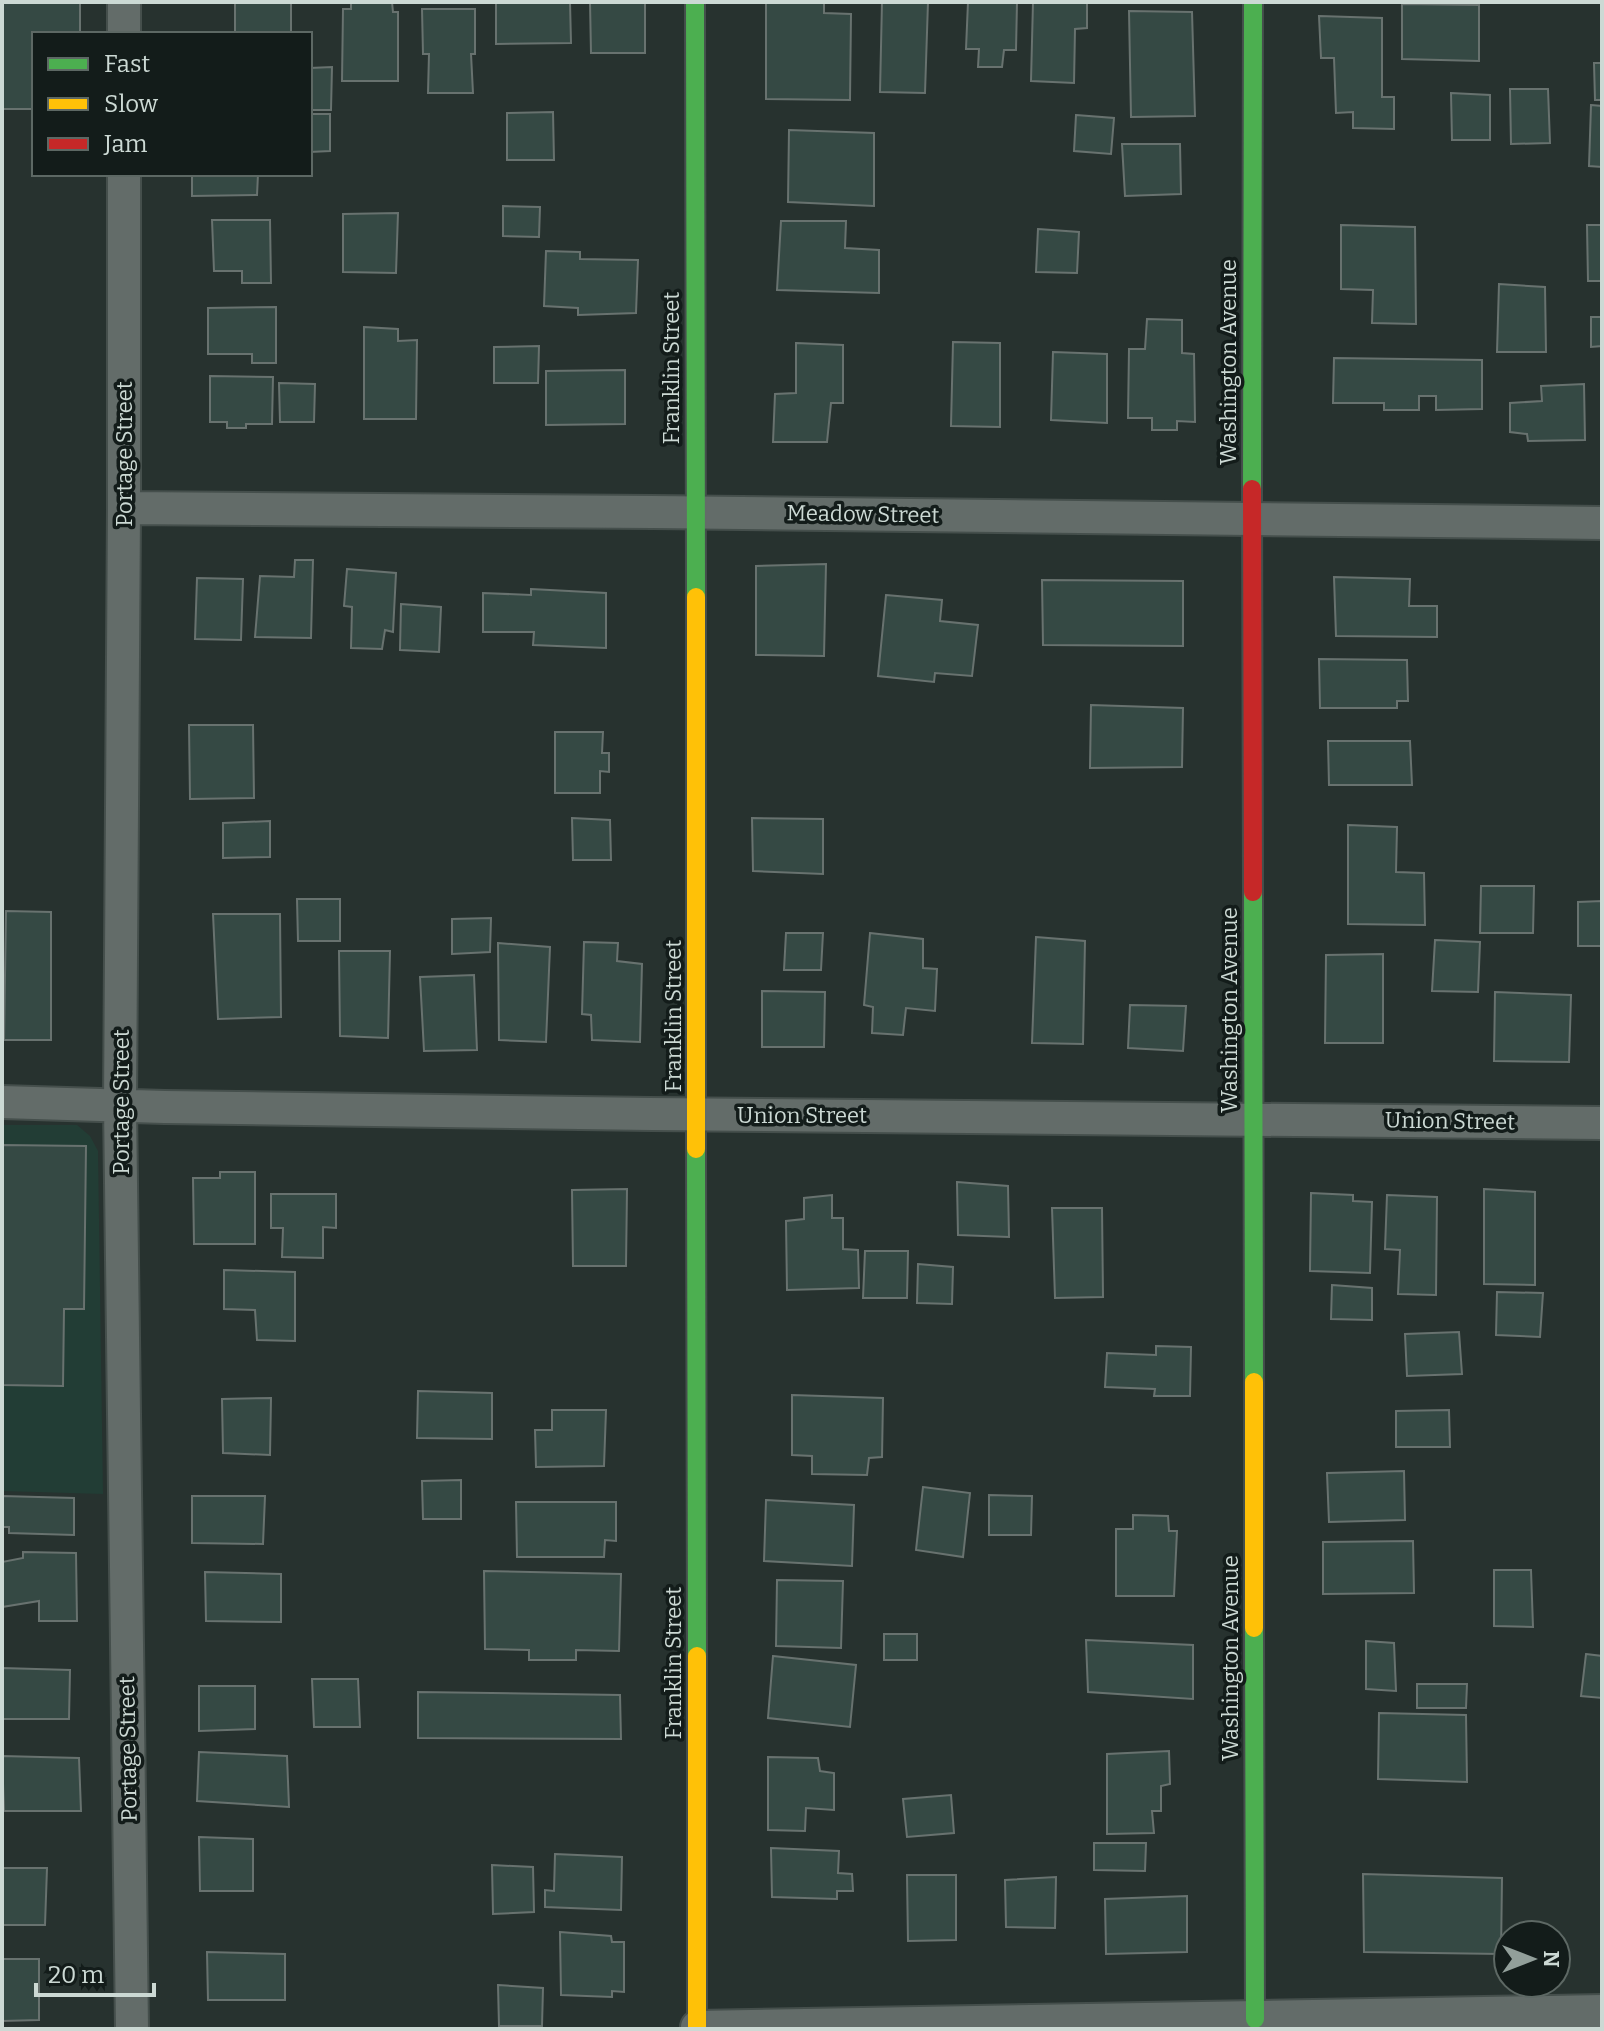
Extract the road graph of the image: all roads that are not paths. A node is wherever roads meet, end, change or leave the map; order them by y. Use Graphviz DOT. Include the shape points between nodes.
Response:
graph roads {
  1 [pos="124,2"];
  2 [pos="695,2"];
  3 [pos="1253,2"];
  4 [pos="124,32"];
  5 [pos="124,176"];
  6 [pos="124,508"];
  7 [pos="696,512"];
  8 [pos="1252,519"];
  9 [pos="1602,523"];
  10 [pos="2,1102"];
  11 [pos="120,1106"];
  12 [pos="697,1114"];
  13 [pos="1253,1118"];
  14 [pos="1602,1123"];
  15 [pos="1602,2011"];
  16 [pos="1255,2019"];
  17 [pos="697,2028"];
  18 [pos="132,2029"];
  1 -- 4 [label="street"];
  2 -- 7 [label="street, Franklin Street"];
  3 -- 8 [label="street, Washington Avenue"];
  5 -- 6 [label="street, Portage Street"];
  6 -- 7 [label="street, Meadow Street"];
  6 -- 11 [label="street, Portage Street"];
  7 -- 8 [label="street, Meadow Street"];
  7 -- 12 [label="street, Franklin Street"];
  8 -- 9 [label="street, Meadow Street"];
  8 -- 13 [label="street, Washington Avenue"];
  10 -- 11 [label="street, Union Street"];
  11 -- 12 [label="street, Union Street"];
  11 -- 18 [label="street, Portage Street"];
  12 -- 13 [label="street, Union Street"];
  12 -- 17 [label="street, Franklin Street"];
  13 -- 14 [label="street, Union Street"];
  13 -- 16 [label="street, Washington Avenue"];
  15 -- 16 [label="street"];
  16 -- 17 [label="street"];
}
